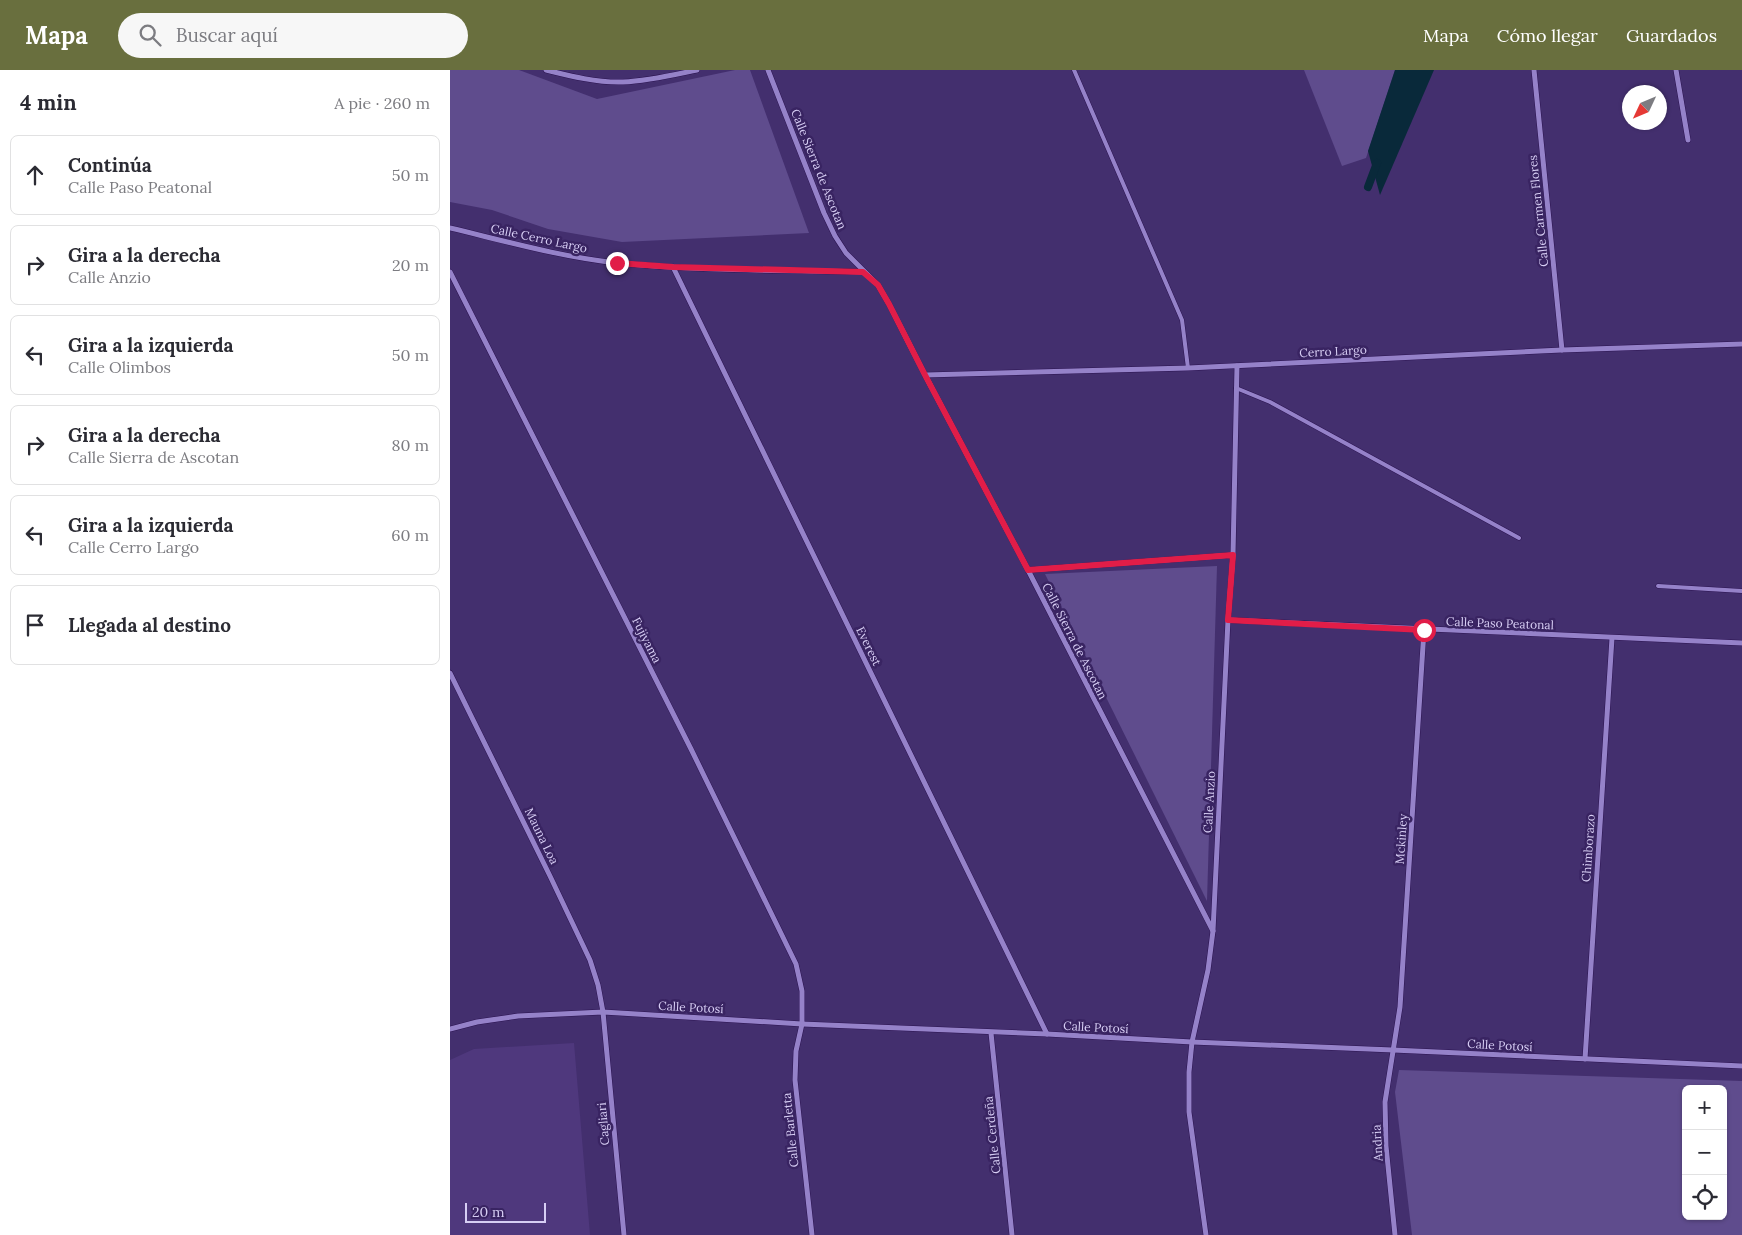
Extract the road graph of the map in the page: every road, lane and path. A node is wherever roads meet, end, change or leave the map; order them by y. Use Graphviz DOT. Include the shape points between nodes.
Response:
graph roads {
  1 [pos="546,70"];
  2 [pos="697,70"];
  3 [pos="768,70"];
  4 [pos="1074,70"];
  5 [pos="1534,70"];
  6 [pos="1676,70"];
  7 [pos="557,71"];
  8 [pos="1688,140"];
  9 [pos="450,228"];
  10 [pos="673,267"];
  11 [pos="450,272"];
  12 [pos="863,272"];
  13 [pos="1742,344"];
  14 [pos="1562,350"];
  15 [pos="1237,366"];
  16 [pos="1188,368"];
  17 [pos="925,375"];
  18 [pos="1236,388"];
  19 [pos="1519,538"];
  20 [pos="1233,555"];
  21 [pos="1028,570"];
  22 [pos="1658,586"];
  23 [pos="1742,591"];
  24 [pos="1228,620"];
  25 [pos="1424,630"];
  26 [pos="1612,638"];
  27 [pos="1742,643"];
  28 [pos="450,673"];
  29 [pos="1213,931"];
  30 [pos="602,1012"];
  31 [pos="802,1024"];
  32 [pos="450,1029"];
  33 [pos="991,1033"];
  34 [pos="1047,1034"];
  35 [pos="1192,1042"];
  36 [pos="1394,1050"];
  37 [pos="1585,1059"];
  38 [pos="1742,1066"];
  39 [pos="624,1235"];
  40 [pos="812,1235"];
  41 [pos="1012,1235"];
  42 [pos="1206,1235"];
  43 [pos="1395,1235"];
  1 -- 7 [label="street"];
  2 -- 7 [label="street" via="622,82 595,80"];
  3 -- 12 [label="street, Calle Sierra de Ascotan" via="824,213 846,253"];
  4 -- 16 [label="lane" via="1182,320"];
  5 -- 14 [label="street, Calle Carmen Flores"];
  6 -- 8 [label="street"];
  9 -- 10 [label="street, Calle Cerro Largo" via="585,258"];
  10 -- 12 [label="street, Calle Cerro Largo"];
  10 -- 34 [label="street, Everest"];
  11 -- 31 [label="street, Fujiyama" via="796,964 802,991"];
  12 -- 17 [label="street, Calle Sierra de Ascotan" via="878,285"];
  13 -- 14 [label="street, Cerro Largo"];
  14 -- 15 [label="street, Cerro Largo"];
  15 -- 16 [label="street, Cerro Largo"];
  15 -- 18 [label="street, Calle Anzio"];
  16 -- 17 [label="street, Cerro Largo"];
  17 -- 21 [label="street, Calle Sierra de Ascotan"];
  18 -- 19 [label="lane" via="1270,402"];
  18 -- 20 [label="street, Calle Anzio"];
  20 -- 21 [label="street"];
  20 -- 24 [label="street, Calle Anzio"];
  21 -- 29 [label="street, Calle Sierra de Ascotan"];
  22 -- 23 [label="lane"];
  24 -- 25 [label="street, Calle Paso Peatonal"];
  24 -- 29 [label="street, Calle Anzio"];
  25 -- 26 [label="street, Calle Paso Peatonal"];
  25 -- 36 [label="street, Mckinley" via="1400,1006"];
  26 -- 27 [label="street, Calle Paso Peatonal"];
  26 -- 37 [label="street, Chimborazo"];
  28 -- 30 [label="street, Mauna Loa" via="590,960"];
  29 -- 35 [label="street, Calle Anzio"];
  30 -- 31 [label="street, Calle Potosí"];
  30 -- 32 [label="street, Calle Potosí" via="518,1016"];
  30 -- 39 [label="street, Cagliari"];
  31 -- 33 [label="street, Calle Potosí"];
  31 -- 40 [label="street, Calle Barletta" via="794,1080"];
  33 -- 34 [label="street, Calle Potosí"];
  33 -- 41 [label="street, Calle Cerdeña"];
  34 -- 35 [label="street, Calle Potosí"];
  35 -- 36 [label="street, Calle Potosí"];
  35 -- 42 [label="street, Calle Anzio" via="1189,1112"];
  36 -- 37 [label="street, Calle Potosí"];
  36 -- 43 [label="street, Andria" via="1385,1121"];
  37 -- 38 [label="street, Calle Potosí"];
}
